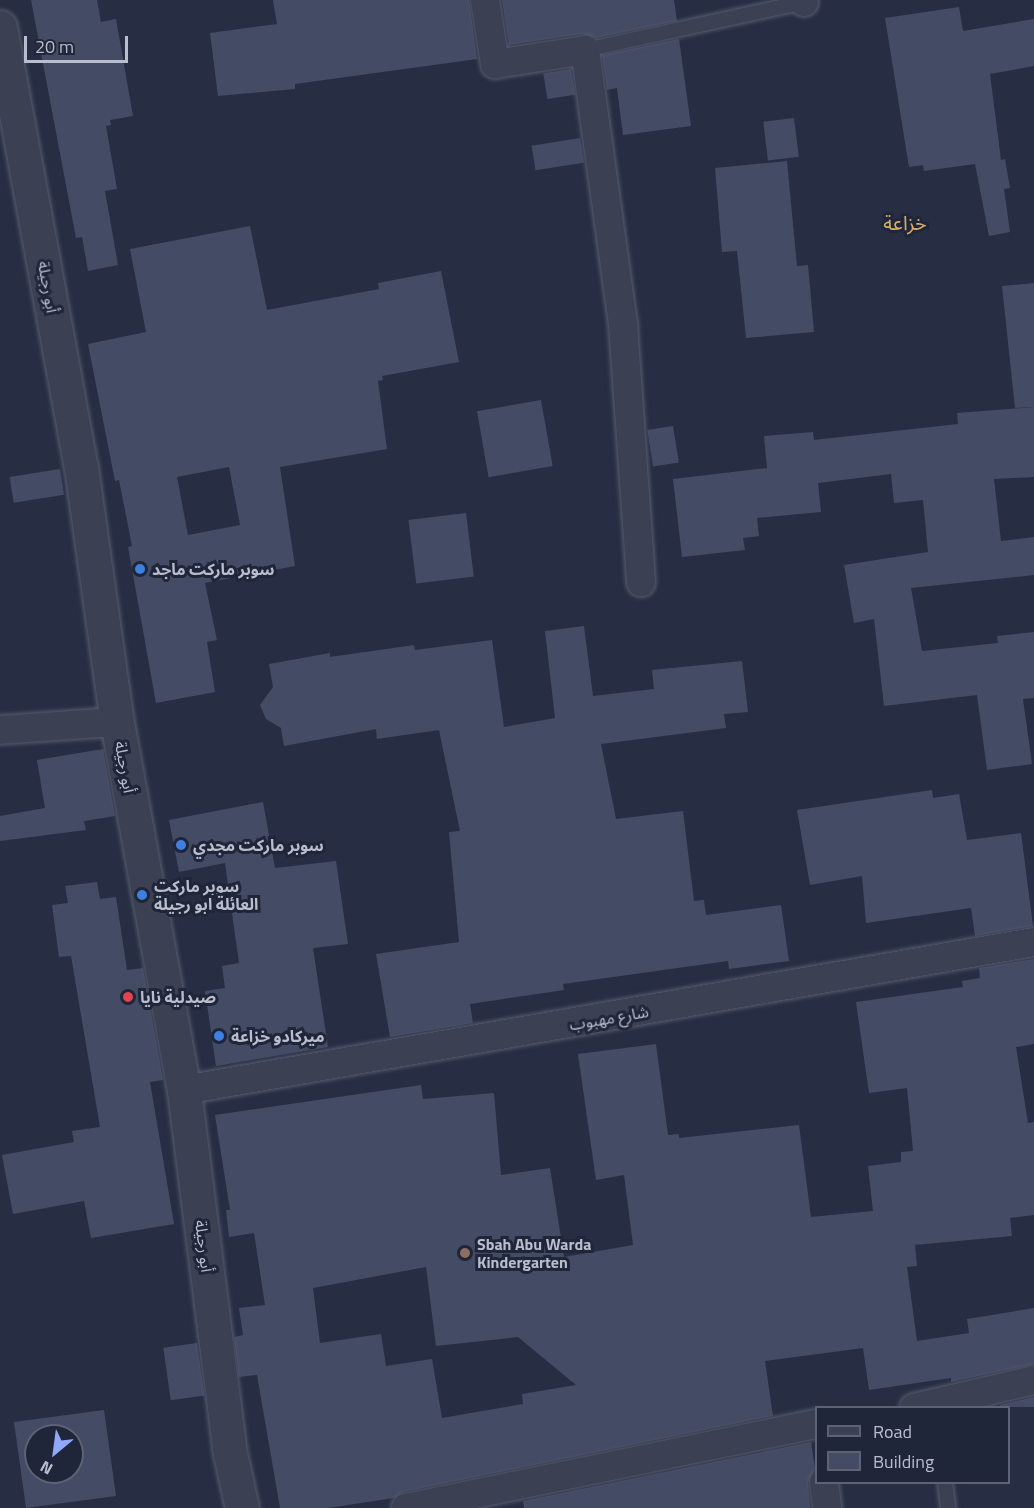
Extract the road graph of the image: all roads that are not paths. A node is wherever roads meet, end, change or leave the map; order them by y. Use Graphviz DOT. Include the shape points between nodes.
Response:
graph roads {
  1 [pos="484,0"];
  2 [pos="808,1"];
  3 [pos="0,27"];
  4 [pos="585,50"];
  5 [pos="641,582"];
  6 [pos="117,722"];
  7 [pos="0,730"];
  8 [pos="1034,942"];
  9 [pos="184,1090"];
  10 [pos="1034,1380"];
  11 [pos="929,1406"];
  12 [pos="815,1424"];
  13 [pos="824,1484"];
  14 [pos="945,1484"];
  15 [pos="243,1508"];
  16 [pos="406,1508"];
  17 [pos="827,1508"];
  18 [pos="948,1508"];
  1 -- 4 [label="street" via="495,64"];
  2 -- 4 [label="lane"];
  3 -- 6 [label="street, أبو رجيلة" via="81,468"];
  4 -- 5 [label="street" via="623,324"];
  6 -- 7 [label="street"];
  6 -- 9 [label="street, أبو رجيلة"];
  8 -- 9 [label="street, شارع مهبوب"];
  9 -- 15 [label="street, أبو رجيلة" via="230,1453"];
  10 -- 11 [label="street"];
  12 -- 16 [label="street"];
  13 -- 17 [label="street"];
  14 -- 18 [label="lane"];
}
